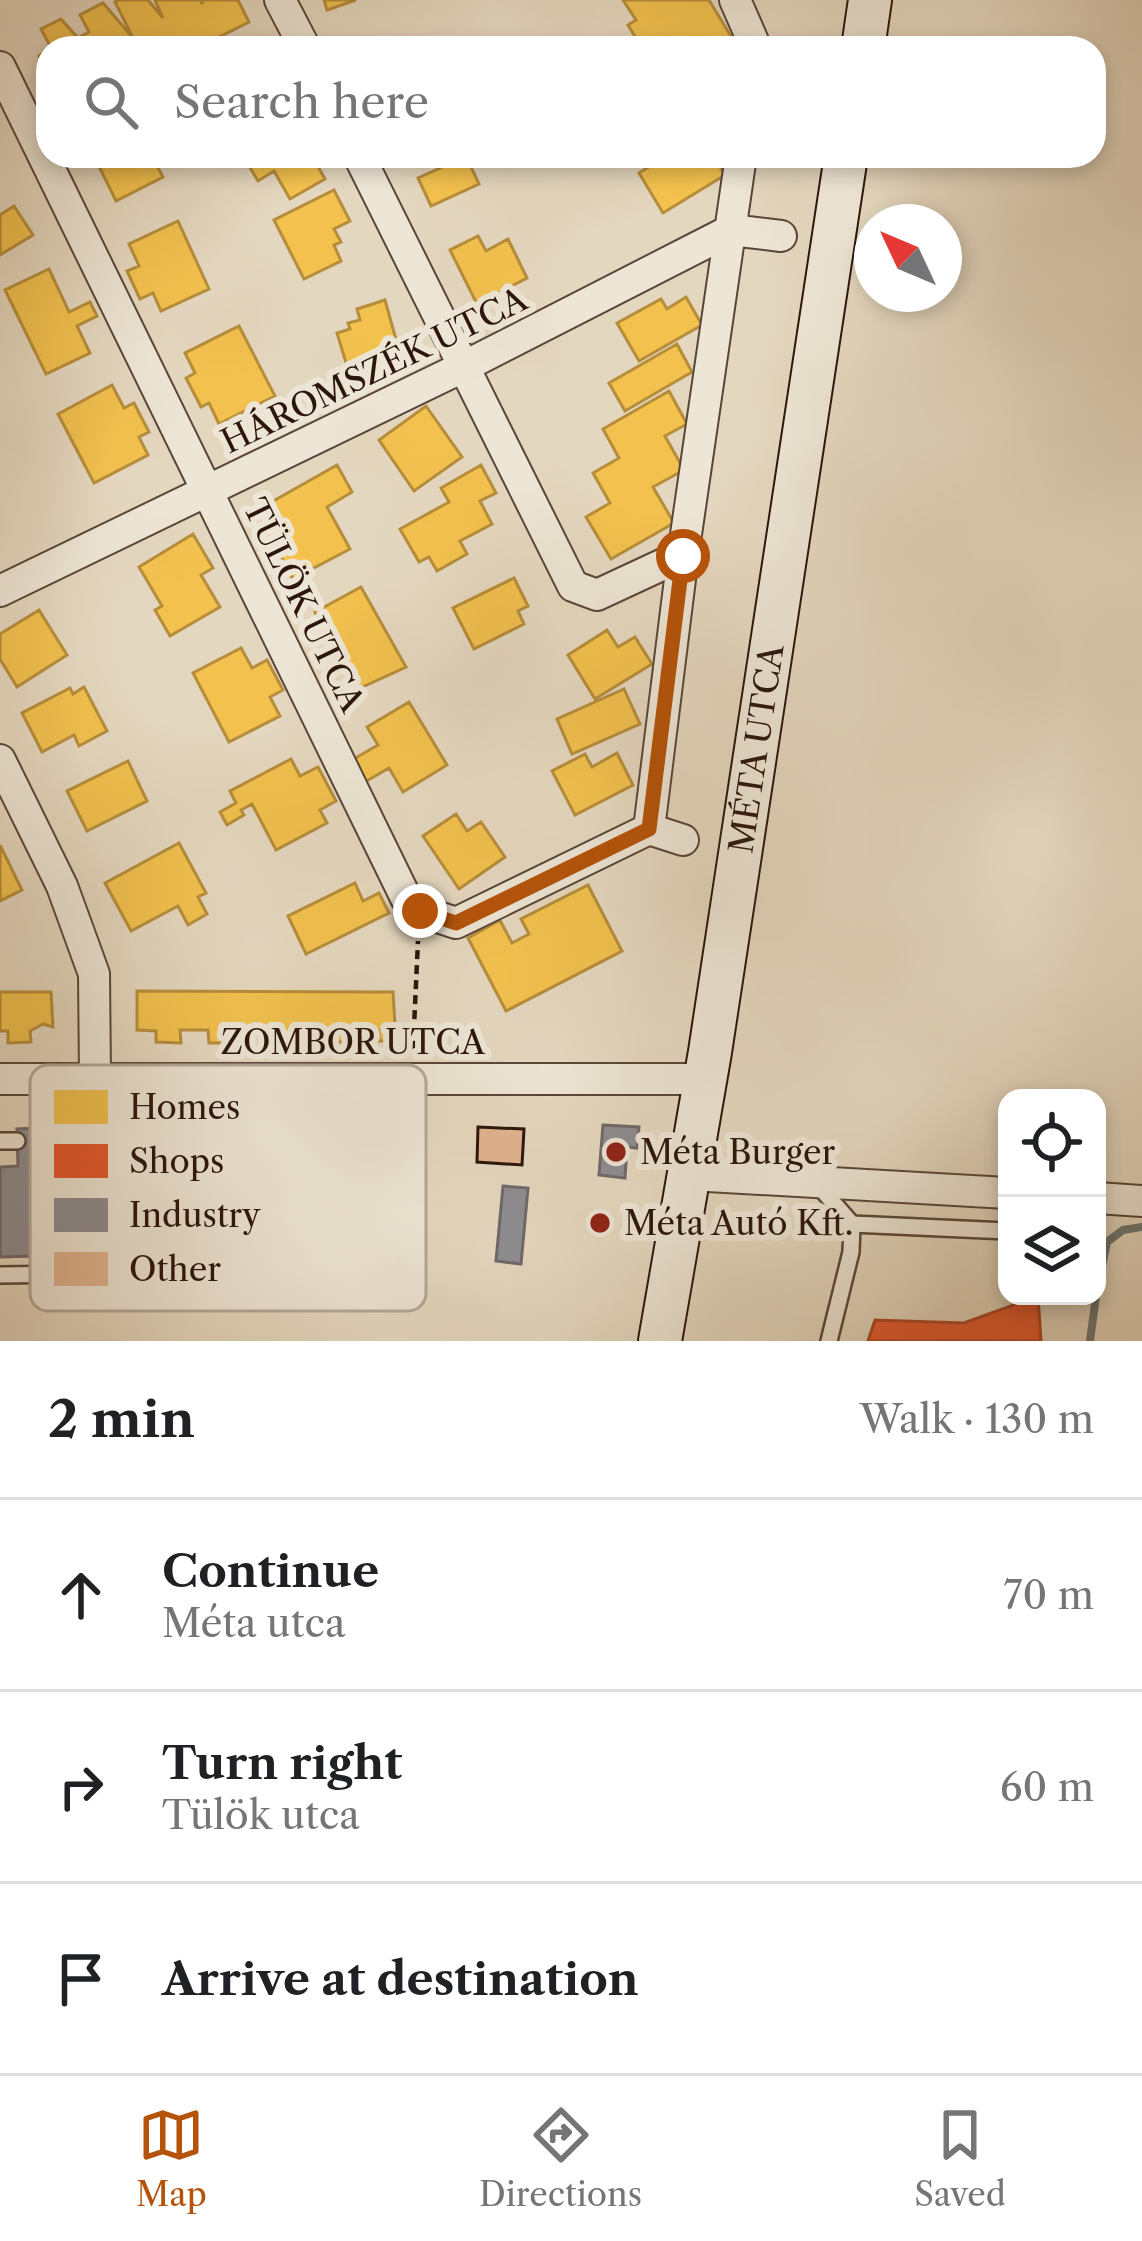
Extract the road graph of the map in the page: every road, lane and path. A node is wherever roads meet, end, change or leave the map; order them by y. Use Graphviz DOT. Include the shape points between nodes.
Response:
graph roads {
  1 [pos="280,0"];
  2 [pos="735,0"];
  3 [pos="870,0"];
  4 [pos="299,36"];
  5 [pos="751,36"];
  6 [pos="865,36"];
  7 [pos="0,67"];
  8 [pos="36,140"];
  9 [pos="50,168"];
  10 [pos="365,168"];
  11 [pos="739,168"];
  12 [pos="845,168"];
  13 [pos="731,230"];
  14 [pos="781,236"];
  15 [pos="465,367"];
  16 [pos="208,491"];
  17 [pos="683,556"];
  18 [pos="0,591"];
  19 [pos="0,760"];
  20 [pos="649,829"];
  21 [pos="682,840"];
  22 [pos="420,911"];
  23 [pos="95,1065"];
  24 [pos="413,1065"];
  25 [pos="30,1078"];
  26 [pos="426,1078"];
  27 [pos="0,1079"];
  28 [pos="705,1079"];
  29 [pos="690,1175"];
  30 [pos="815,1182"];
  31 [pos="998,1192"];
  32 [pos="1106,1199"];
  33 [pos="1142,1201"];
  34 [pos="852,1224"];
  35 [pos="998,1231"];
  36 [pos="0,1276"];
  37 [pos="30,1276"];
  38 [pos="660,1341"];
  39 [pos="829,1341"];
  1 -- 4 [label="street"];
  2 -- 5 [label="street"];
  3 -- 6 [label="main road"];
  7 -- 8 [label="street, TÜLÖK UTCA"];
  9 -- 16 [label="street, TÜLÖK UTCA"];
  10 -- 15 [label="street"];
  11 -- 13 [label="street"];
  12 -- 28 [label="main road, MÉTA UTCA"];
  13 -- 14 [label="street"];
  13 -- 15 [label="street, HÁROMSZÉK UTCA"];
  13 -- 17 [label="street"];
  15 -- 16 [label="street, HÁROMSZÉK UTCA"];
  15 -- 17 [label="street" via="573,586 597,595"];
  16 -- 18 [label="street, HÁROMSZÉK UTCA"];
  16 -- 22 [label="street, TÜLÖK UTCA" via="406,898"];
  17 -- 20 [label="street"];
  19 -- 23 [label="street" via="62,886 94,974"];
  20 -- 21 [label="street"];
  20 -- 22 [label="street" via="456,923"];
  22 -- 24 [label="path"];
  25 -- 27 [label="street, ZOMBOR UTCA"];
  26 -- 28 [label="street, ZOMBOR UTCA"];
  28 -- 29 [label="main road, MÉTA UTCA"];
  29 -- 30 [label="street"];
  29 -- 38 [label="main road, MÉTA UTCA"];
  30 -- 31 [label="street"];
  30 -- 34 [label="lane"];
  32 -- 33 [label="street"];
  34 -- 35 [label="lane"];
  34 -- 39 [label="lane"];
  36 -- 37 [label="lane"];
}
